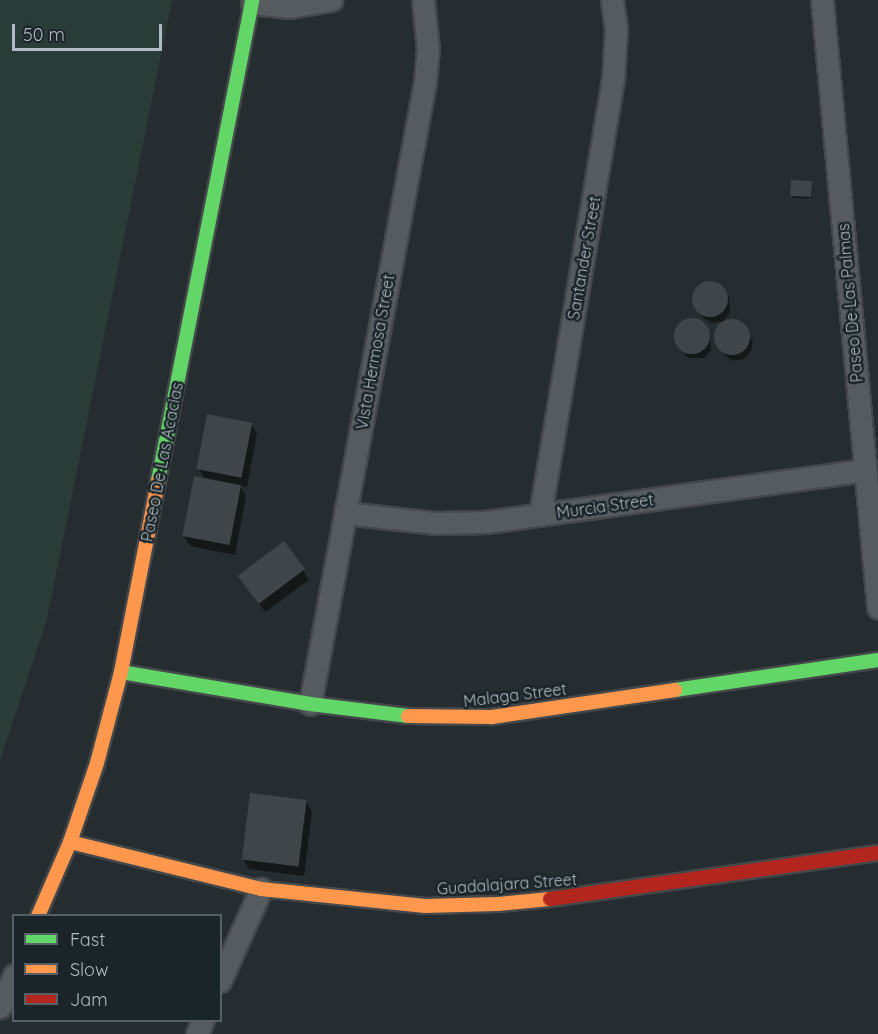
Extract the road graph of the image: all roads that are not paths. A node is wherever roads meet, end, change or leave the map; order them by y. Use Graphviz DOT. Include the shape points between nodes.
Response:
graph roads {
  1 [pos="331,0"];
  2 [pos="423,0"];
  3 [pos="612,0"];
  4 [pos="822,0"];
  5 [pos="252,1"];
  6 [pos="865,470"];
  7 [pos="345,513"];
  8 [pos="540,515"];
  9 [pos="878,606"];
  10 [pos="878,660"];
  11 [pos="121,672"];
  12 [pos="310,704"];
  13 [pos="70,842"];
  14 [pos="878,853"];
  15 [pos="261,889"];
  16 [pos="38,914"];
  17 [pos="222,977"];
  18 [pos="12,980"];
  19 [pos="0,1007"];
  1 -- 5 [label="street" via="290,7"];
  2 -- 7 [label="street, Vista Hermosa Street" via="428,48 425,82"];
  3 -- 8 [label="street, Santander Street" via="616,29 613,80"];
  4 -- 6 [label="street, Paseo De Las Palmas"];
  5 -- 11 [label="street, Paseo De Las Acacias"];
  6 -- 8 [label="street, Murcia Street"];
  6 -- 9 [label="street, Paseo De Las Palmas"];
  7 -- 8 [label="street, Murcia Street" via="436,523"];
  7 -- 12 [label="street, Vista Hermosa Street"];
  10 -- 12 [label="street, Malaga Street" via="492,717 401,716"];
  11 -- 12 [label="street, Malaga Street"];
  11 -- 13 [label="street, Paseo De Las Acacias" via="97,764"];
  13 -- 15 [label="street, Guadalajara Street"];
  13 -- 16 [label="street, Paseo De Las Acacias"];
  14 -- 15 [label="street, Guadalajara Street" via="498,904 425,906"];
  15 -- 17 [label="street"];
  18 -- 19 [label="street"];
}
